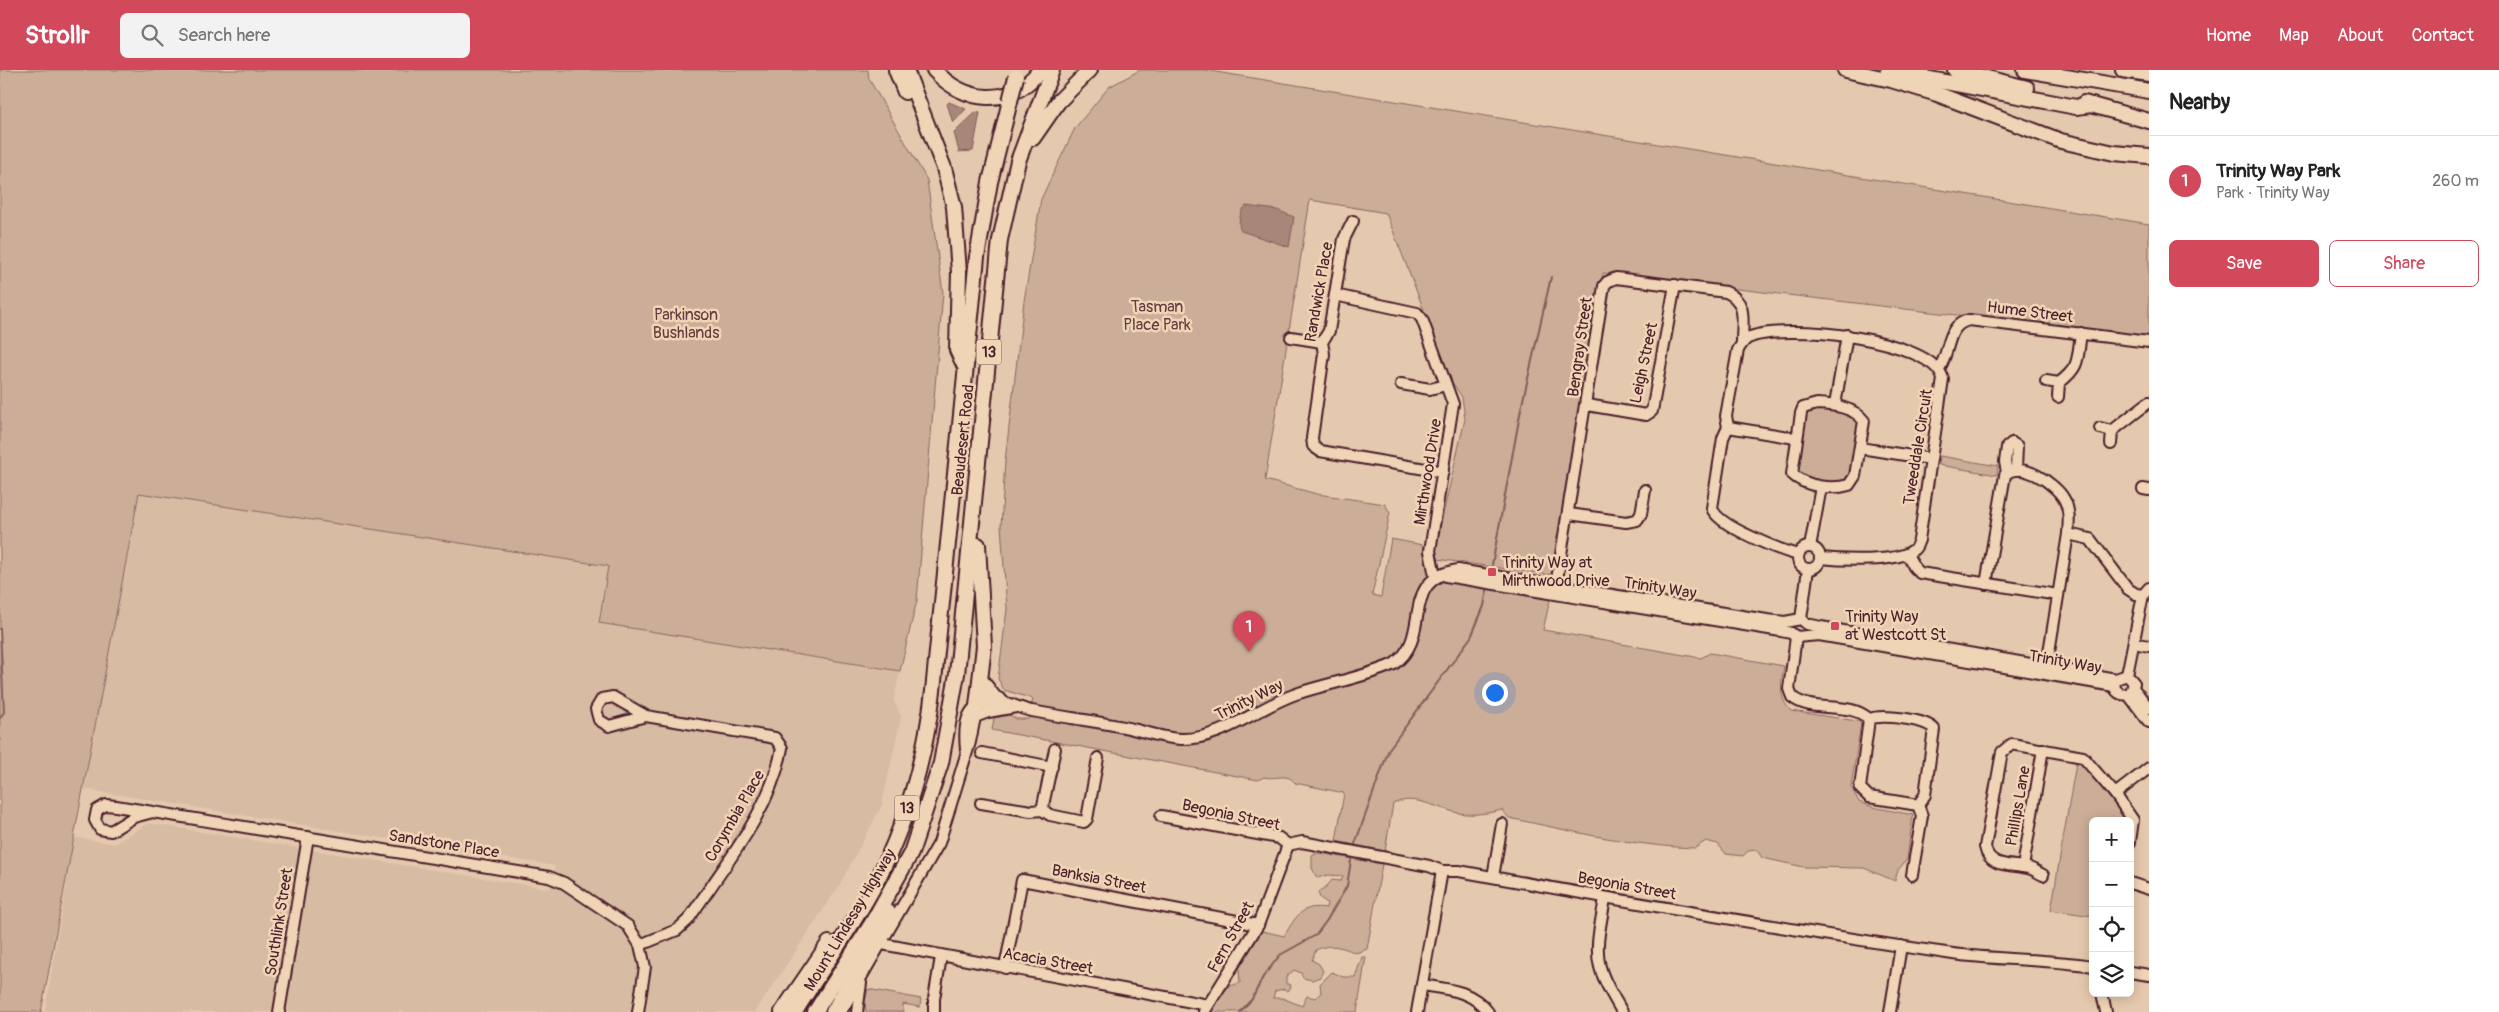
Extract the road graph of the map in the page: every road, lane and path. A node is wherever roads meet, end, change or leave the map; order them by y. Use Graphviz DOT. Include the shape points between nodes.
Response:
graph roads {
  1 [pos="896,70"];
  2 [pos="906,70"];
  3 [pos="934,70"];
  4 [pos="1040,70"];
  5 [pos="1052,70"];
  6 [pos="1090,70"];
  7 [pos="1845,70"];
  8 [pos="1884,70"];
  9 [pos="1955,70"];
  10 [pos="2025,70"];
  11 [pos="2122,70"];
  12 [pos="1017,74"];
  13 [pos="2149,74"];
  14 [pos="2149,91"];
  15 [pos="2092,105"];
  16 [pos="2149,121"];
  17 [pos="929,128"];
  18 [pos="2149,156"];
  19 [pos="1014,177"];
  20 [pos="1353,221"];
  21 [pos="1675,285"];
  22 [pos="1335,295"];
  23 [pos="2081,333"];
  24 [pos="1847,335"];
  25 [pos="1291,337"];
  26 [pos="1322,342"];
  27 [pos="1742,342"];
  28 [pos="2149,342"];
  29 [pos="965,368"];
  30 [pos="1939,369"];
  31 [pos="2046,381"];
  32 [pos="2059,383"];
  33 [pos="1401,384"];
  34 [pos="1446,385"];
  35 [pos="2058,396"];
  36 [pos="2149,402"];
  37 [pos="1835,405"];
  38 [pos="1587,406"];
  39 [pos="1728,427"];
  40 [pos="2100,428"];
  41 [pos="2112,431"];
  42 [pos="1796,438"];
  43 [pos="2111,444"];
  44 [pos="1860,448"];
  45 [pos="1931,459"];
  46 [pos="1443,472"];
  47 [pos="1821,486"];
  48 [pos="1645,490"];
  49 [pos="1568,514"];
  50 [pos="972,527"];
  51 [pos="2068,534"];
  52 [pos="1810,547"];
  53 [pos="1908,554"];
  54 [pos="1798,555"];
  55 [pos="1820,558"];
  56 [pos="1808,569"];
  57 [pos="1436,576"];
  58 [pos="1986,584"];
  59 [pos="1556,590"];
  60 [pos="2146,592"];
  61 [pos="2058,595"];
  62 [pos="1800,622"];
  63 [pos="1797,635"];
  64 [pos="2134,643"];
  65 [pos="2149,646"];
  66 [pos="2046,670"];
  67 [pos="2127,675"];
  68 [pos="982,682"];
  69 [pos="2115,682"];
  70 [pos="2131,691"];
  71 [pos="932,698"];
  72 [pos="954,700"];
  73 [pos="1000,701"];
  74 [pos="1016,708"];
  75 [pos="2149,708"];
  76 [pos="976,712"];
  77 [pos="646,716"];
  78 [pos="1869,719"];
  79 [pos="2149,722"];
  80 [pos="1055,749"];
  81 [pos="2043,749"];
  82 [pos="982,754"];
  83 [pos="1098,758"];
  84 [pos="1052,767"];
  85 [pos="2149,768"];
  86 [pos="2115,794"];
  87 [pos="981,803"];
  88 [pos="1918,805"];
  89 [pos="1042,810"];
  90 [pos="153,812"];
  91 [pos="1161,816"];
  92 [pos="2131,817"];
  93 [pos="1502,824"];
  94 [pos="308,837"];
  95 [pos="1288,845"];
  96 [pos="911,853"];
  97 [pos="2023,867"];
  98 [pos="1442,871"];
  99 [pos="1912,875"];
  100 [pos="2043,875"];
  101 [pos="1492,877"];
  102 [pos="2134,884"];
  103 [pos="2149,888"];
  104 [pos="1605,898"];
  105 [pos="860,911"];
  106 [pos="1258,925"];
  107 [pos="882,944"];
  108 [pos="640,945"];
  109 [pos="1900,946"];
  110 [pos="941,957"];
  111 [pos="2089,965"];
  112 [pos="1005,968"];
  113 [pos="2134,973"];
  114 [pos="2149,975"];
  115 [pos="862,980"];
  116 [pos="1422,986"];
  117 [pos="2103,997"];
  118 [pos="1206,1009"];
  119 [pos="279,1012"];
  120 [pos="638,1012"];
  121 [pos="782,1012"];
  122 [pos="795,1012"];
  123 [pos="815,1012"];
  124 [pos="833,1012"];
  125 [pos="842,1012"];
  126 [pos="857,1012"];
  127 [pos="934,1012"];
  128 [pos="1417,1012"];
  129 [pos="1488,1012"];
  130 [pos="1622,1012"];
  131 [pos="1890,1012"];
  132 [pos="2106,1012"];
  1 -- 17 [label="highway" via="915,112"];
  2 -- 17 [label="highway"];
  3 -- 4 [label="highway" via="956,89 983,97 1016,90"];
  5 -- 19 [label="highway, Beaudesert Road / 13"];
  6 -- 19 [label="highway" via="1064,95 1042,124"];
  7 -- 18 [label="highway" via="1937,94 2061,141 2114,153"];
  8 -- 15 [label="highway" via="2076,106"];
  9 -- 15 [label="highway"];
  10 -- 14 [label="highway"];
  11 -- 13 [label="highway"];
  12 -- 29 [label="highway, Beaudesert Road / 13, bridge" via="997,150 984,218"];
  15 -- 16 [label="highway"];
  17 -- 29 [label="highway" via="944,168 955,215 959,272 957,350"];
  19 -- 50 [label="highway, Beaudesert Road / 13" via="1004,218 998,265"];
  20 -- 22 [label="street, Randwick Place" via="1344,239"];
  21 -- 27 [label="street, Bengray Street" via="1726,292 1735,297 1743,311"];
  21 -- 38 [label="street, Leigh Street" via="1652,411 1646,415"];
  21 -- 38 [label="street, Bengray Street" via="1616,278 1604,286"];
  22 -- 26 [label="street, Randwick Place" via="1329,331"];
  22 -- 34 [label="street, Mirthwood Drive" via="1417,313"];
  23 -- 28 [label="street, Hume Street"];
  23 -- 30 [label="street, Hume Street" via="1962,321 1952,331 1947,354"];
  23 -- 32 [label="street" via="2074,372"];
  24 -- 27 [label="street, Tweeddale Circuit" via="1784,332"];
  24 -- 30 [label="street, Tweeddale Circuit" via="1898,349"];
  24 -- 37 [label="street"];
  25 -- 26 [label="street"];
  26 -- 46 [label="street, Randwick Place" via="1324,354 1313,446 1320,451"];
  27 -- 39 [label="street" via="1726,416"];
  29 -- 71 [label="highway, Beaudesert Road / 13"];
  30 -- 45 [label="street, Tweeddale Circuit" via="1943,379"];
  31 -- 32 [label="street"];
  32 -- 35 [label="street"];
  33 -- 34 [label="street" via="1436,389"];
  34 -- 46 [label="street, Mirthwood Drive" via="1453,411"];
  36 -- 41 [label="street"];
  37 -- 42 [label="street" via="1817,404 1803,408"];
  37 -- 44 [label="street" via="1854,411 1864,420"];
  38 -- 49 [label="street, Bengray Street"];
  39 -- 42 [label="street"];
  39 -- 54 [label="street" via="1723,438 1712,501 1714,513 1747,534"];
  40 -- 41 [label="street"];
  41 -- 43 [label="street"];
  42 -- 47 [label="street" via="1792,474"];
  44 -- 45 [label="street"];
  44 -- 47 [label="street" via="1853,481 1842,487"];
  45 -- 53 [label="street, Tweeddale Circuit" via="1919,540"];
  46 -- 57 [label="street, Mirthwood Drive" via="1430,551"];
  47 -- 52 [label="street"];
  48 -- 49 [label="street" via="1637,520 1626,522"];
  49 -- 59 [label="street, Bengray Street"];
  50 -- 68 [label="highway" via="978,545 984,626"];
  50 -- 72 [label="highway, Beaudesert Road / 13"];
  51 -- 58 [label="street" via="2069,514 2057,490 2034,474 2012,471 2003,480"];
  51 -- 60 [label="street" via="2090,539 2128,589 2136,594"];
  51 -- 61 [label="street"];
  52 -- 54 [label="street"];
  52 -- 55 [label="street"];
  53 -- 55 [label="street" via="1862,560"];
  53 -- 58 [label="street" via="1920,573"];
  54 -- 56 [label="street" via="1800,564"];
  55 -- 56 [label="street" via="1817,565"];
  56 -- 62 [label="street"];
  57 -- 59 [label="street, Trinity Way"];
  57 -- 74 [label="street, Trinity Way" via="1422,595 1413,641 1398,662 1382,670 1277,701 1232,726 1200,738 1162,737"];
  58 -- 61 [label="street"];
  59 -- 62 [label="street, Trinity Way"];
  59 -- 63 [label="street, Trinity Way"];
  60 -- 64 [label="street"];
  61 -- 66 [label="street"];
  62 -- 63 [label="street" via="1790,626"];
  62 -- 63 [label="street" via="1808,630"];
  62 -- 66 [label="street, Trinity Way"];
  63 -- 66 [label="street, Trinity Way" via="1819,635"];
  63 -- 78 [label="street" via="1789,689 1792,698 1857,712"];
  64 -- 65 [label="street"];
  64 -- 67 [label="street"];
  66 -- 69 [label="street, Trinity Way"];
  67 -- 69 [label="street, Trinity Way" via="2121,675"];
  67 -- 70 [label="street" via="2133,680"];
  68 -- 73 [label="highway"];
  68 -- 76 [label="highway"];
  69 -- 70 [label="street, Trinity Way" via="2119,693"];
  70 -- 75 [label="street"];
  70 -- 79 [label="street"];
  71 -- 105 [label="highway, Mount Lindesay Highway / 13" via="924,746 904,816"];
  72 -- 96 [label="highway, Mount Lindesay Highway / 13" via="939,773"];
  73 -- 74 [label="street, Trinity Way"];
  73 -- 76 [label="street" via="987,702"];
  74 -- 76 [label="street, Trinity Way"];
  76 -- 107 [label="street" via="968,715 965,725 966,750 939,843"];
  77 -- 108 [label="street, Corymbia Place" via="775,738 782,748 778,773 752,823 688,920 677,930"];
  78 -- 88 [label="street" via="1860,788 1869,796"];
  78 -- 88 [label="street" via="1888,717 1929,724 1934,729 1925,795"];
  80 -- 84 [label="street"];
  81 -- 86 [label="street" via="2083,757"];
  81 -- 97 [label="street, Phillips Lane"];
  81 -- 97 [label="street" via="2012,744 2002,752 1985,847 1986,854 1995,862"];
  82 -- 84 [label="street"];
  83 -- 89 [label="street" via="1084,822 1050,815"];
  84 -- 89 [label="street"];
  85 -- 86 [label="street"];
  86 -- 92 [label="street"];
  87 -- 89 [label="street"];
  88 -- 99 [label="street" via="1922,816"];
  90 -- 90 [label="street, Sandstone Place" via="134,817 110,831 100,829 95,820 97,810 106,805"];
  90 -- 94 [label="street, Sandstone Place"];
  91 -- 95 [label="street, Begonia Street" via="1279,838"];
  93 -- 101 [label="street"];
  94 -- 108 [label="street, Sandstone Place" via="549,877 564,883 628,926"];
  94 -- 119 [label="street, Southlink Street"];
  95 -- 98 [label="street, Begonia Street" via="1302,842"];
  95 -- 106 [label="street, Fern Street"];
  96 -- 123 [label="highway, Mount Lindesay Highway / 13" via="876,916"];
  96 -- 124 [label="highway" via="909,866 890,909"];
  97 -- 100 [label="street"];
  98 -- 101 [label="street, Begonia Street"];
  98 -- 116 [label="street"];
  101 -- 104 [label="street, Begonia Street"];
  102 -- 103 [label="street"];
  104 -- 109 [label="street, Begonia Street"];
  104 -- 130 [label="street" via="1597,951 1599,965"];
  105 -- 121 [label="highway" via="844,921"];
  105 -- 122 [label="highway, Mount Lindesay Highway / 13"];
  106 -- 112 [label="street, Banksia Street" via="1022,880"];
  106 -- 118 [label="street, Fern Street"];
  107 -- 110 [label="street, Acacia Street"];
  107 -- 115 [label="street"];
  108 -- 120 [label="street, Sandstone Place" via="645,967"];
  109 -- 111 [label="street, Begonia Street"];
  109 -- 131 [label="street"];
  110 -- 112 [label="street, Acacia Street"];
  110 -- 127 [label="street"];
  112 -- 118 [label="street, Acacia Street"];
  113 -- 114 [label="street"];
  115 -- 125 [label="street"];
  115 -- 126 [label="street"];
  116 -- 128 [label="street"];
  116 -- 129 [label="street" via="1459,991 1475,999"];
  117 -- 132 [label="street"];
}
